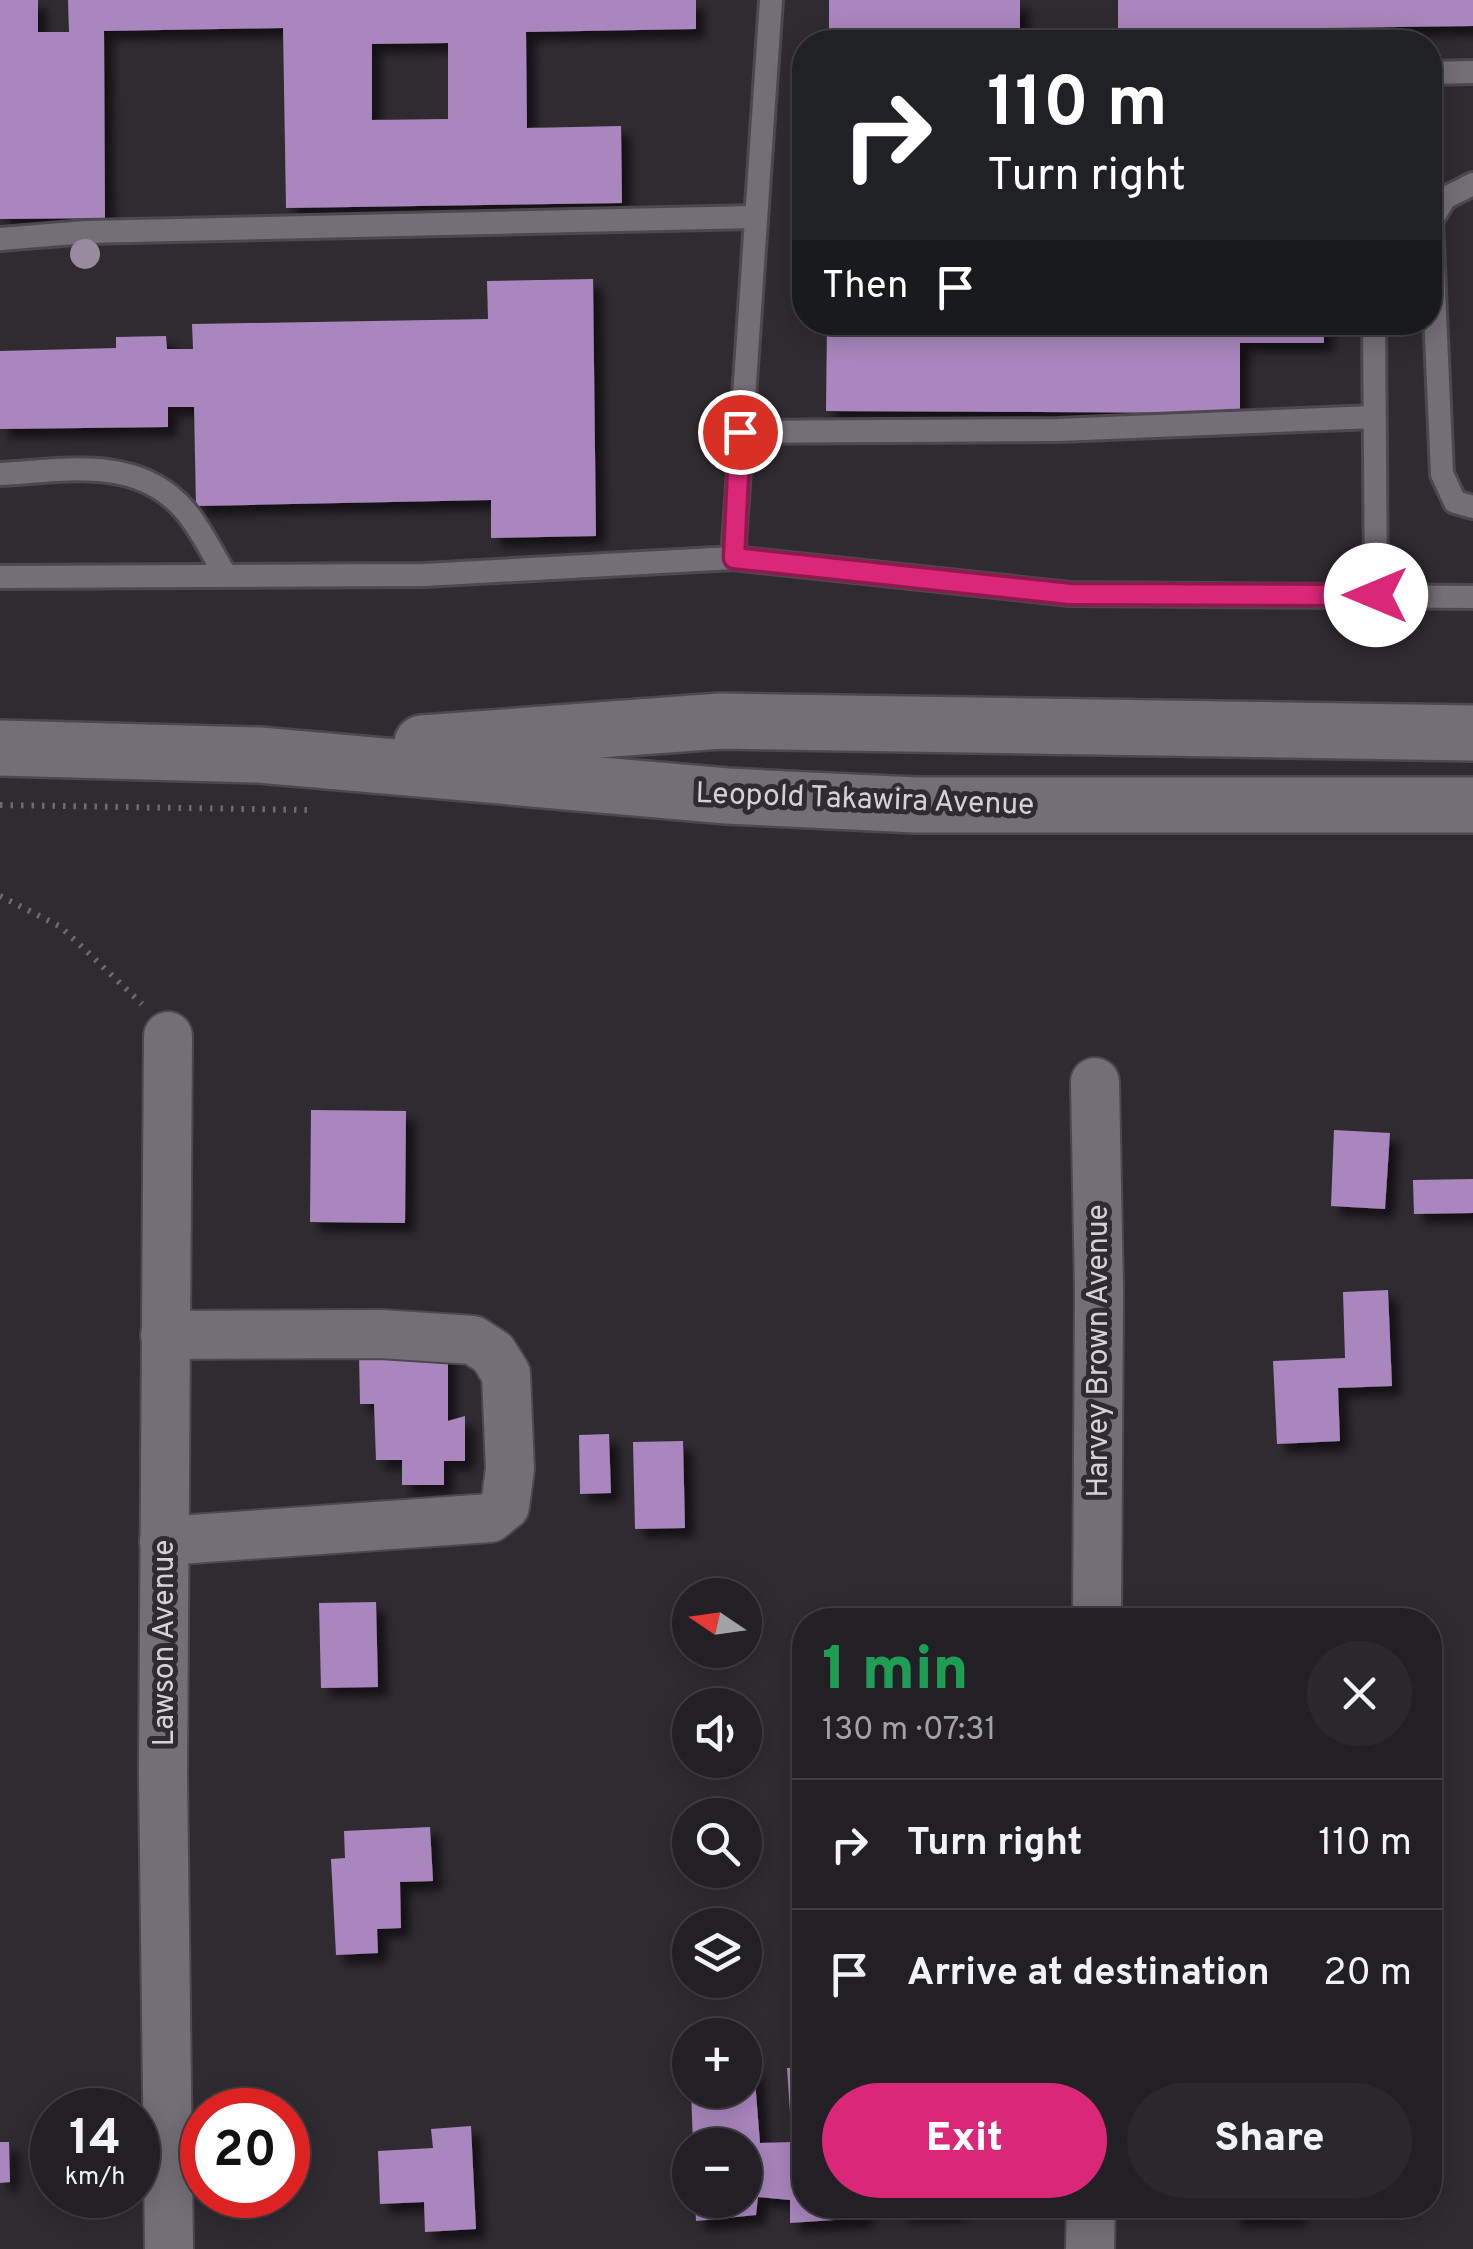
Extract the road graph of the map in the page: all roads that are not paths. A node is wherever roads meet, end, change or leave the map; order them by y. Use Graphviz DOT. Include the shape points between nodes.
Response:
graph roads {
  1 [pos="771,0"];
  2 [pos="1473,72"];
  3 [pos="1442,73"];
  4 [pos="1473,184"];
  5 [pos="1442,203"];
  6 [pos="754,217"];
  7 [pos="0,239"];
  8 [pos="1374,335"];
  9 [pos="1436,335"];
  10 [pos="1373,417"];
  11 [pos="740,432"];
  12 [pos="0,474"];
  13 [pos="1473,507"];
  14 [pos="734,558"];
  15 [pos="225,574"];
  16 [pos="0,577"];
  17 [pos="1376,595"];
  18 [pos="1473,597"];
  19 [pos="1473,733"];
  20 [pos="0,748"];
  21 [pos="260,755"];
  22 [pos="1473,805"];
  23 [pos="168,1036"];
  24 [pos="1094,1082"];
  25 [pos="165,1335"];
  26 [pos="164,1541"];
  27 [pos="1098,1608"];
  28 [pos="1091,2218"];
  29 [pos="170,2249"];
  30 [pos="1090,2249"];
  1 -- 6 [label="lane"];
  2 -- 3 [label="lane"];
  4 -- 5 [label="lane"];
  6 -- 7 [label="lane"];
  6 -- 11 [label="lane"];
  8 -- 10 [label="lane"];
  9 -- 13 [label="lane" via="1442,474 1454,502"];
  10 -- 11 [label="lane" via="1058,430"];
  10 -- 17 [label="lane"];
  11 -- 14 [label="lane"];
  12 -- 15 [label="lane" via="130,473 179,504"];
  14 -- 15 [label="lane" via="424,575"];
  14 -- 17 [label="lane" via="1070,594"];
  15 -- 16 [label="lane"];
  17 -- 18 [label="lane"];
  19 -- 21 [label="main road, Leopold Takawira Avenue" via="721,721"];
  20 -- 21 [label="main road, Leopold Takawira Avenue"];
  21 -- 22 [label="main road, Leopold Takawira Avenue" via="897,804"];
  23 -- 25 [label="street, Lawson Avenue"];
  24 -- 27 [label="street, Harvey Brown Avenue"];
  25 -- 26 [label="street, Lawson Avenue"];
  25 -- 26 [label="street" via="473,1340 493,1353 506,1374 510,1469 505,1506 490,1518"];
  26 -- 29 [label="street, Lawson Avenue"];
  28 -- 30 [label="street"];
}
